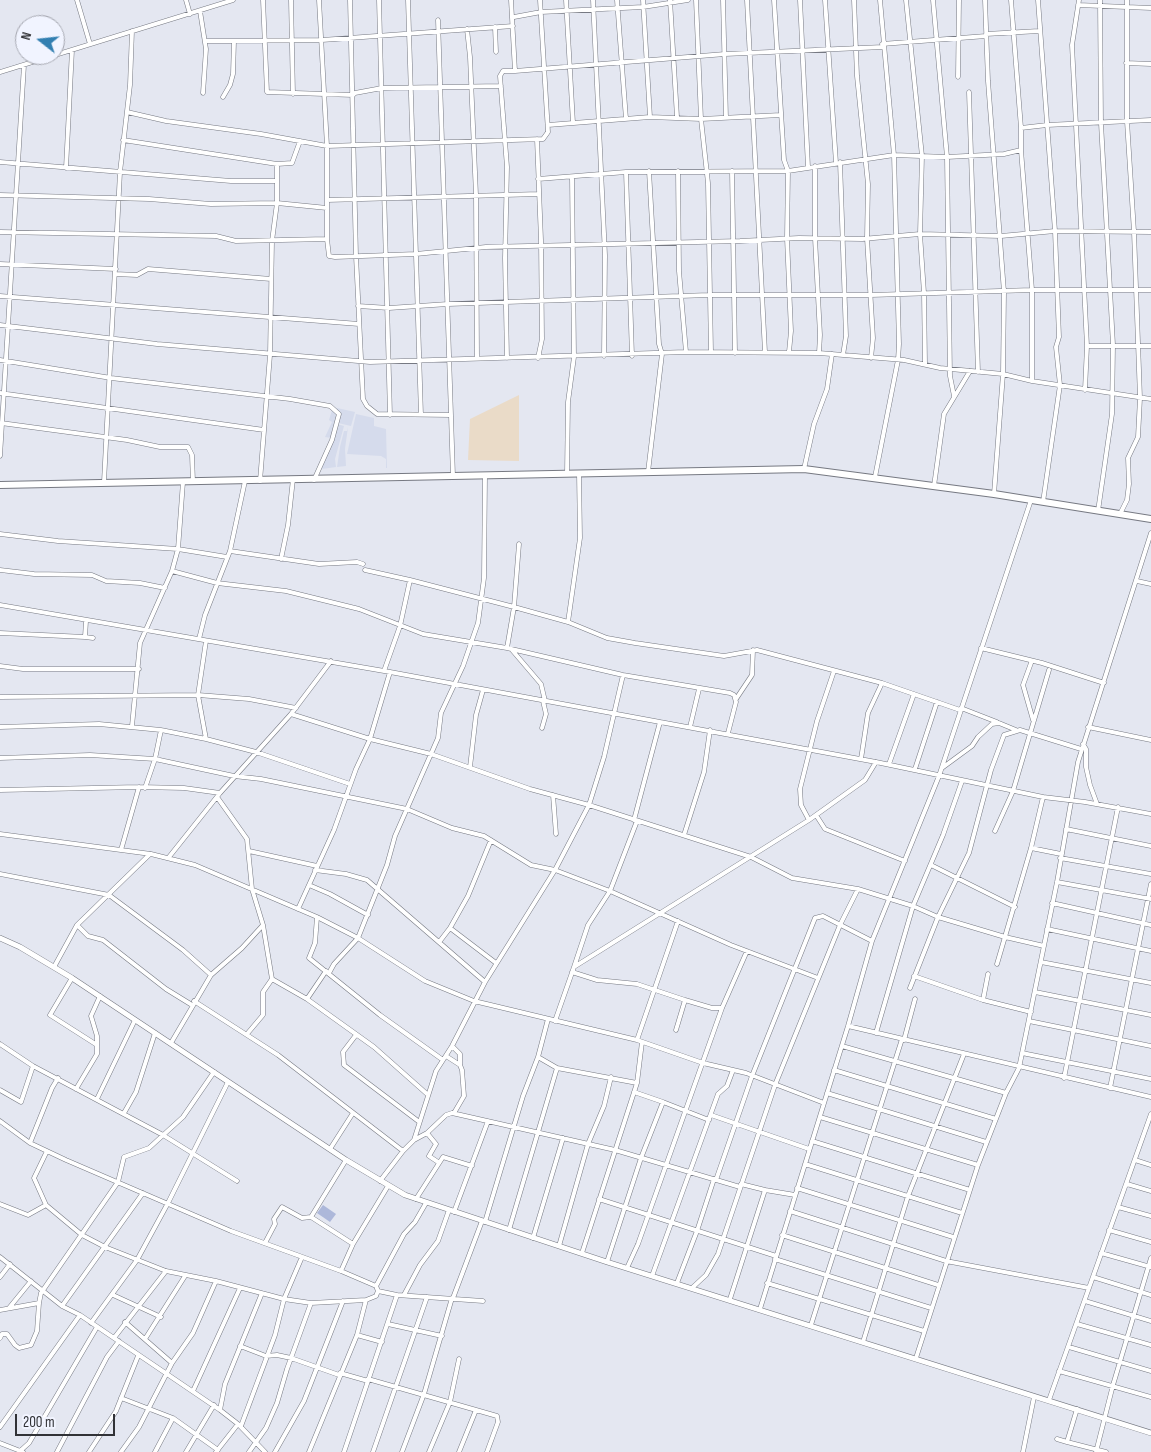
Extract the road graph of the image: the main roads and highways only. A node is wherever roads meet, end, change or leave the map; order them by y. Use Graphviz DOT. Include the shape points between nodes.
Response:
graph roads {
  1 [pos="0,485"];
  2 [pos="1151,519"];
  1 -- 2 [label="main road" via="804,469"];
}
